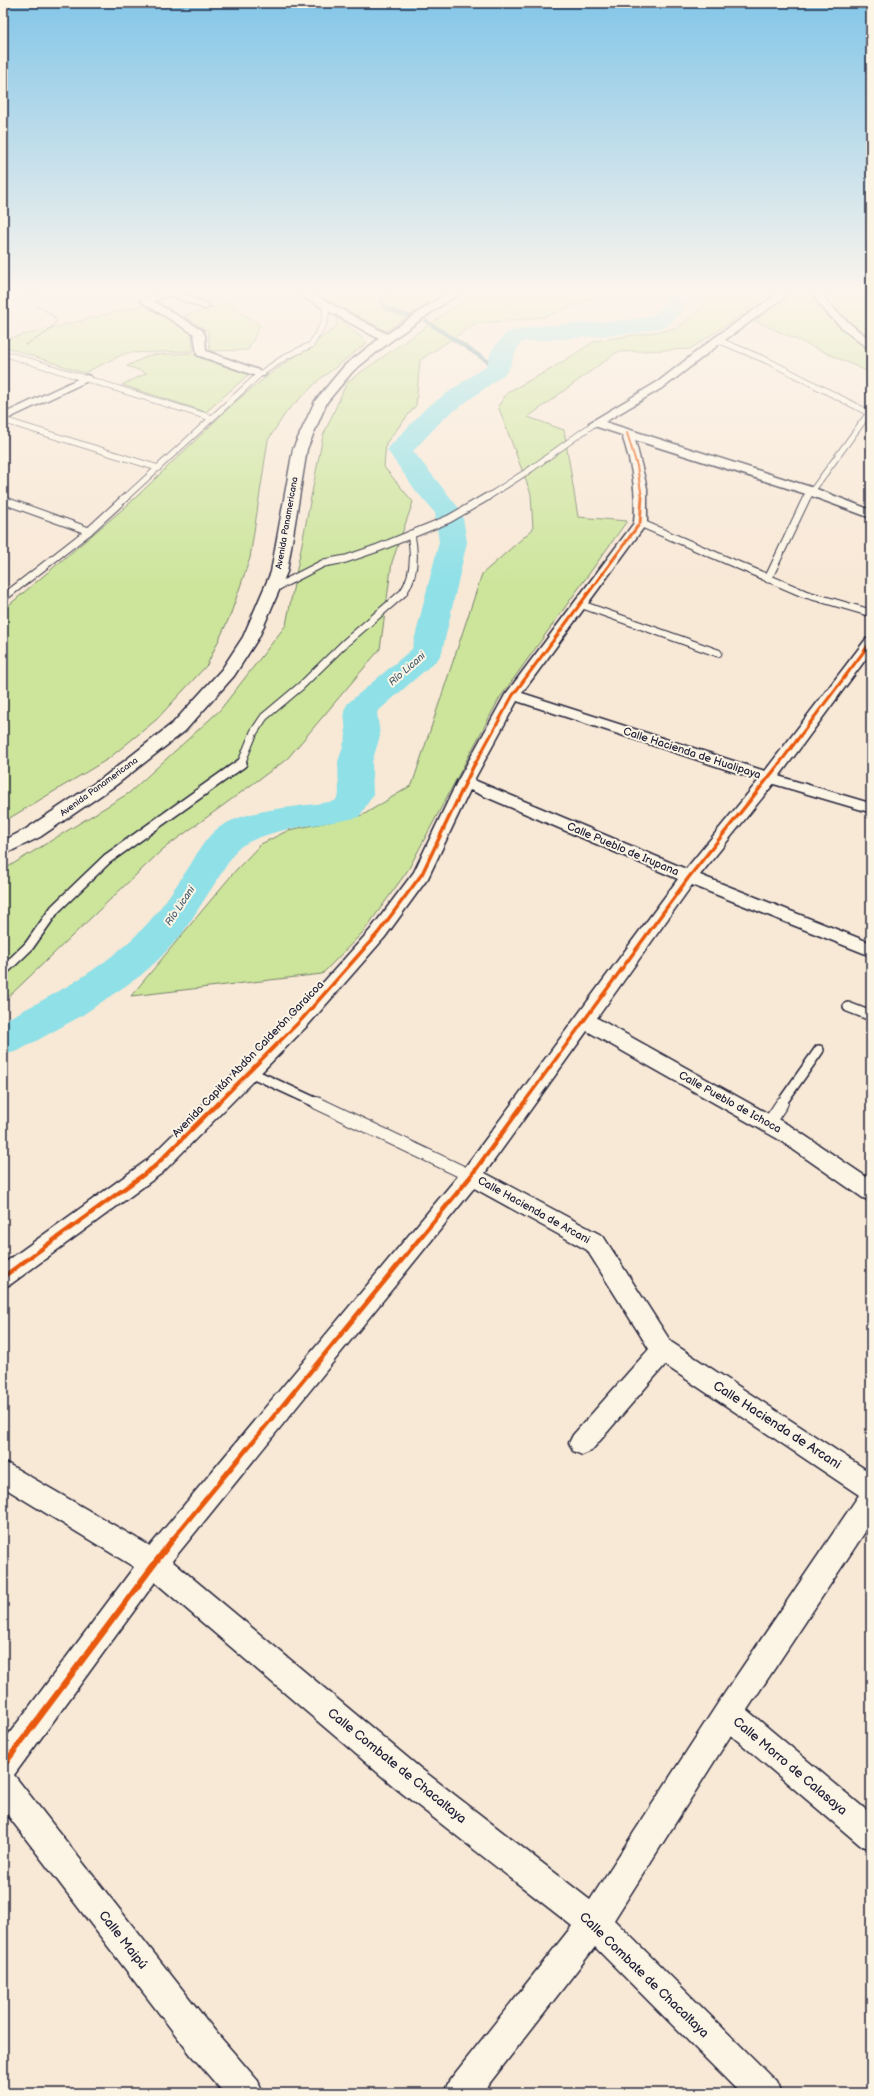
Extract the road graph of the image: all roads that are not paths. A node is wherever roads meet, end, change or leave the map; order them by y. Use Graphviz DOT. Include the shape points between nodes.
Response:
graph roads {
  1 [pos="68,387"];
  2 [pos="114,387"];
  3 [pos="246,387"];
  4 [pos="333,387"];
  5 [pos="656,387"];
  6 [pos="818,387"];
  7 [pos="212,418"];
  8 [pos="3,419"];
  9 [pos="594,423"];
  10 [pos="627,433"];
  11 [pos="158,468"];
  12 [pos="810,491"];
  13 [pos="3,500"];
  14 [pos="871,514"];
  15 [pos="640,523"];
  16 [pos="89,531"];
  17 [pos="411,534"];
  18 [pos="768,579"];
  19 [pos="271,590"];
  20 [pos="3,598"];
  21 [pos="580,604"];
  22 [pos="871,613"];
  23 [pos="871,642"];
  24 [pos="718,653"];
  25 [pos="513,695"];
  26 [pos="769,778"];
  27 [pos="465,782"];
  28 [pos="871,808"];
  29 [pos="3,849"];
  30 [pos="689,877"];
  31 [pos="871,950"];
  32 [pos="3,970"];
  33 [pos="848,1007"];
  34 [pos="871,1016"];
  35 [pos="584,1020"];
  36 [pos="819,1050"];
  37 [pos="250,1072"];
  38 [pos="768,1124"];
  39 [pos="471,1176"];
  40 [pos="871,1192"];
  41 [pos="3,1277"];
  42 [pos="663,1350"];
  43 [pos="582,1443"];
  44 [pos="3,1472"];
  45 [pos="871,1488"];
  46 [pos="871,1500"];
  47 [pos="153,1563"];
  48 [pos="728,1713"];
  49 [pos="3,1766"];
  50 [pos="3,1785"];
  51 [pos="871,1834"];
  52 [pos="594,1923"];
  53 [pos="246,2093"];
  54 [pos="461,2093"];
  55 [pos="764,2093"];
  1 -- 8 [label="street"];
  2 -- 7 [label="lane"];
  3 -- 7 [label="lane"];
  4 -- 19 [label="main road, Avenida Panamericana" via="321,401 300,449 279,572"];
  5 -- 9 [label="street"];
  6 -- 12 [label="lane" via="868,413"];
  7 -- 11 [label="lane"];
  8 -- 11 [label="lane"];
  9 -- 10 [label="street"];
  9 -- 17 [label="lane" via="531,469 473,506"];
  10 -- 12 [label="street"];
  10 -- 15 [label="street" via="640,473 643,495"];
  11 -- 16 [label="lane"];
  12 -- 14 [label="street"];
  12 -- 18 [label="lane"];
  13 -- 16 [label="lane"];
  15 -- 18 [label="lane"];
  15 -- 21 [label="street, Avenida Capitán Abdón Calderón Garaicoa"];
  16 -- 20 [label="lane"];
  17 -- 19 [label="lane" via="346,559 324,563"];
  17 -- 32 [label="lane" via="414,547 411,578 406,589 356,632 324,666 259,722 242,763 107,859 55,909 29,946"];
  18 -- 22 [label="lane" via="805,594"];
  19 -- 29 [label="main road, Avenida Panamericana" via="251,637 228,672 179,727 110,781 33,833"];
  21 -- 24 [label="lane"];
  21 -- 25 [label="street, Avenida Capitán Abdón Calderón Garaicoa"];
  23 -- 26 [label="street"];
  25 -- 26 [label="street, Calle Hacienda de Hualipaya"];
  25 -- 27 [label="street, Avenida Capitán Abdón Calderón Garaicoa"];
  26 -- 28 [label="lane, Calle Hacienda de Hualipaya"];
  26 -- 30 [label="street"];
  27 -- 30 [label="street, Calle Pueblo de Irupana"];
  27 -- 37 [label="street, Avenida Capitán Abdón Calderón Garaicoa" via="422,874 373,938 302,1019"];
  30 -- 31 [label="street, Calle Pueblo de Irupana"];
  30 -- 35 [label="street"];
  33 -- 34 [label="lane"];
  35 -- 38 [label="street, Calle Pueblo de Ichoca"];
  35 -- 39 [label="street"];
  36 -- 38 [label="lane"];
  37 -- 39 [label="lane, Calle Hacienda de Arcani"];
  37 -- 41 [label="street, Avenida Capitán Abdón Calderón Garaicoa" via="154,1167"];
  38 -- 40 [label="street, Calle Pueblo de Ichoca"];
  39 -- 42 [label="street, Calle Hacienda de Arcani" via="595,1243"];
  39 -- 47 [label="street"];
  42 -- 43 [label="street"];
  42 -- 45 [label="street, Calle Hacienda de Arcani"];
  44 -- 47 [label="street, Calle Combate de Chacaltaya"];
  46 -- 48 [label="street"];
  47 -- 49 [label="street"];
  47 -- 52 [label="street, Calle Combate de Chacaltaya" via="409,1778"];
  48 -- 51 [label="street, Calle Morro de Calasaya"];
  48 -- 52 [label="street"];
  50 -- 53 [label="street, Calle Maipú" via="203,2043"];
  52 -- 54 [label="street"];
  52 -- 55 [label="street, Calle Combate de Chacaltaya"];
}
